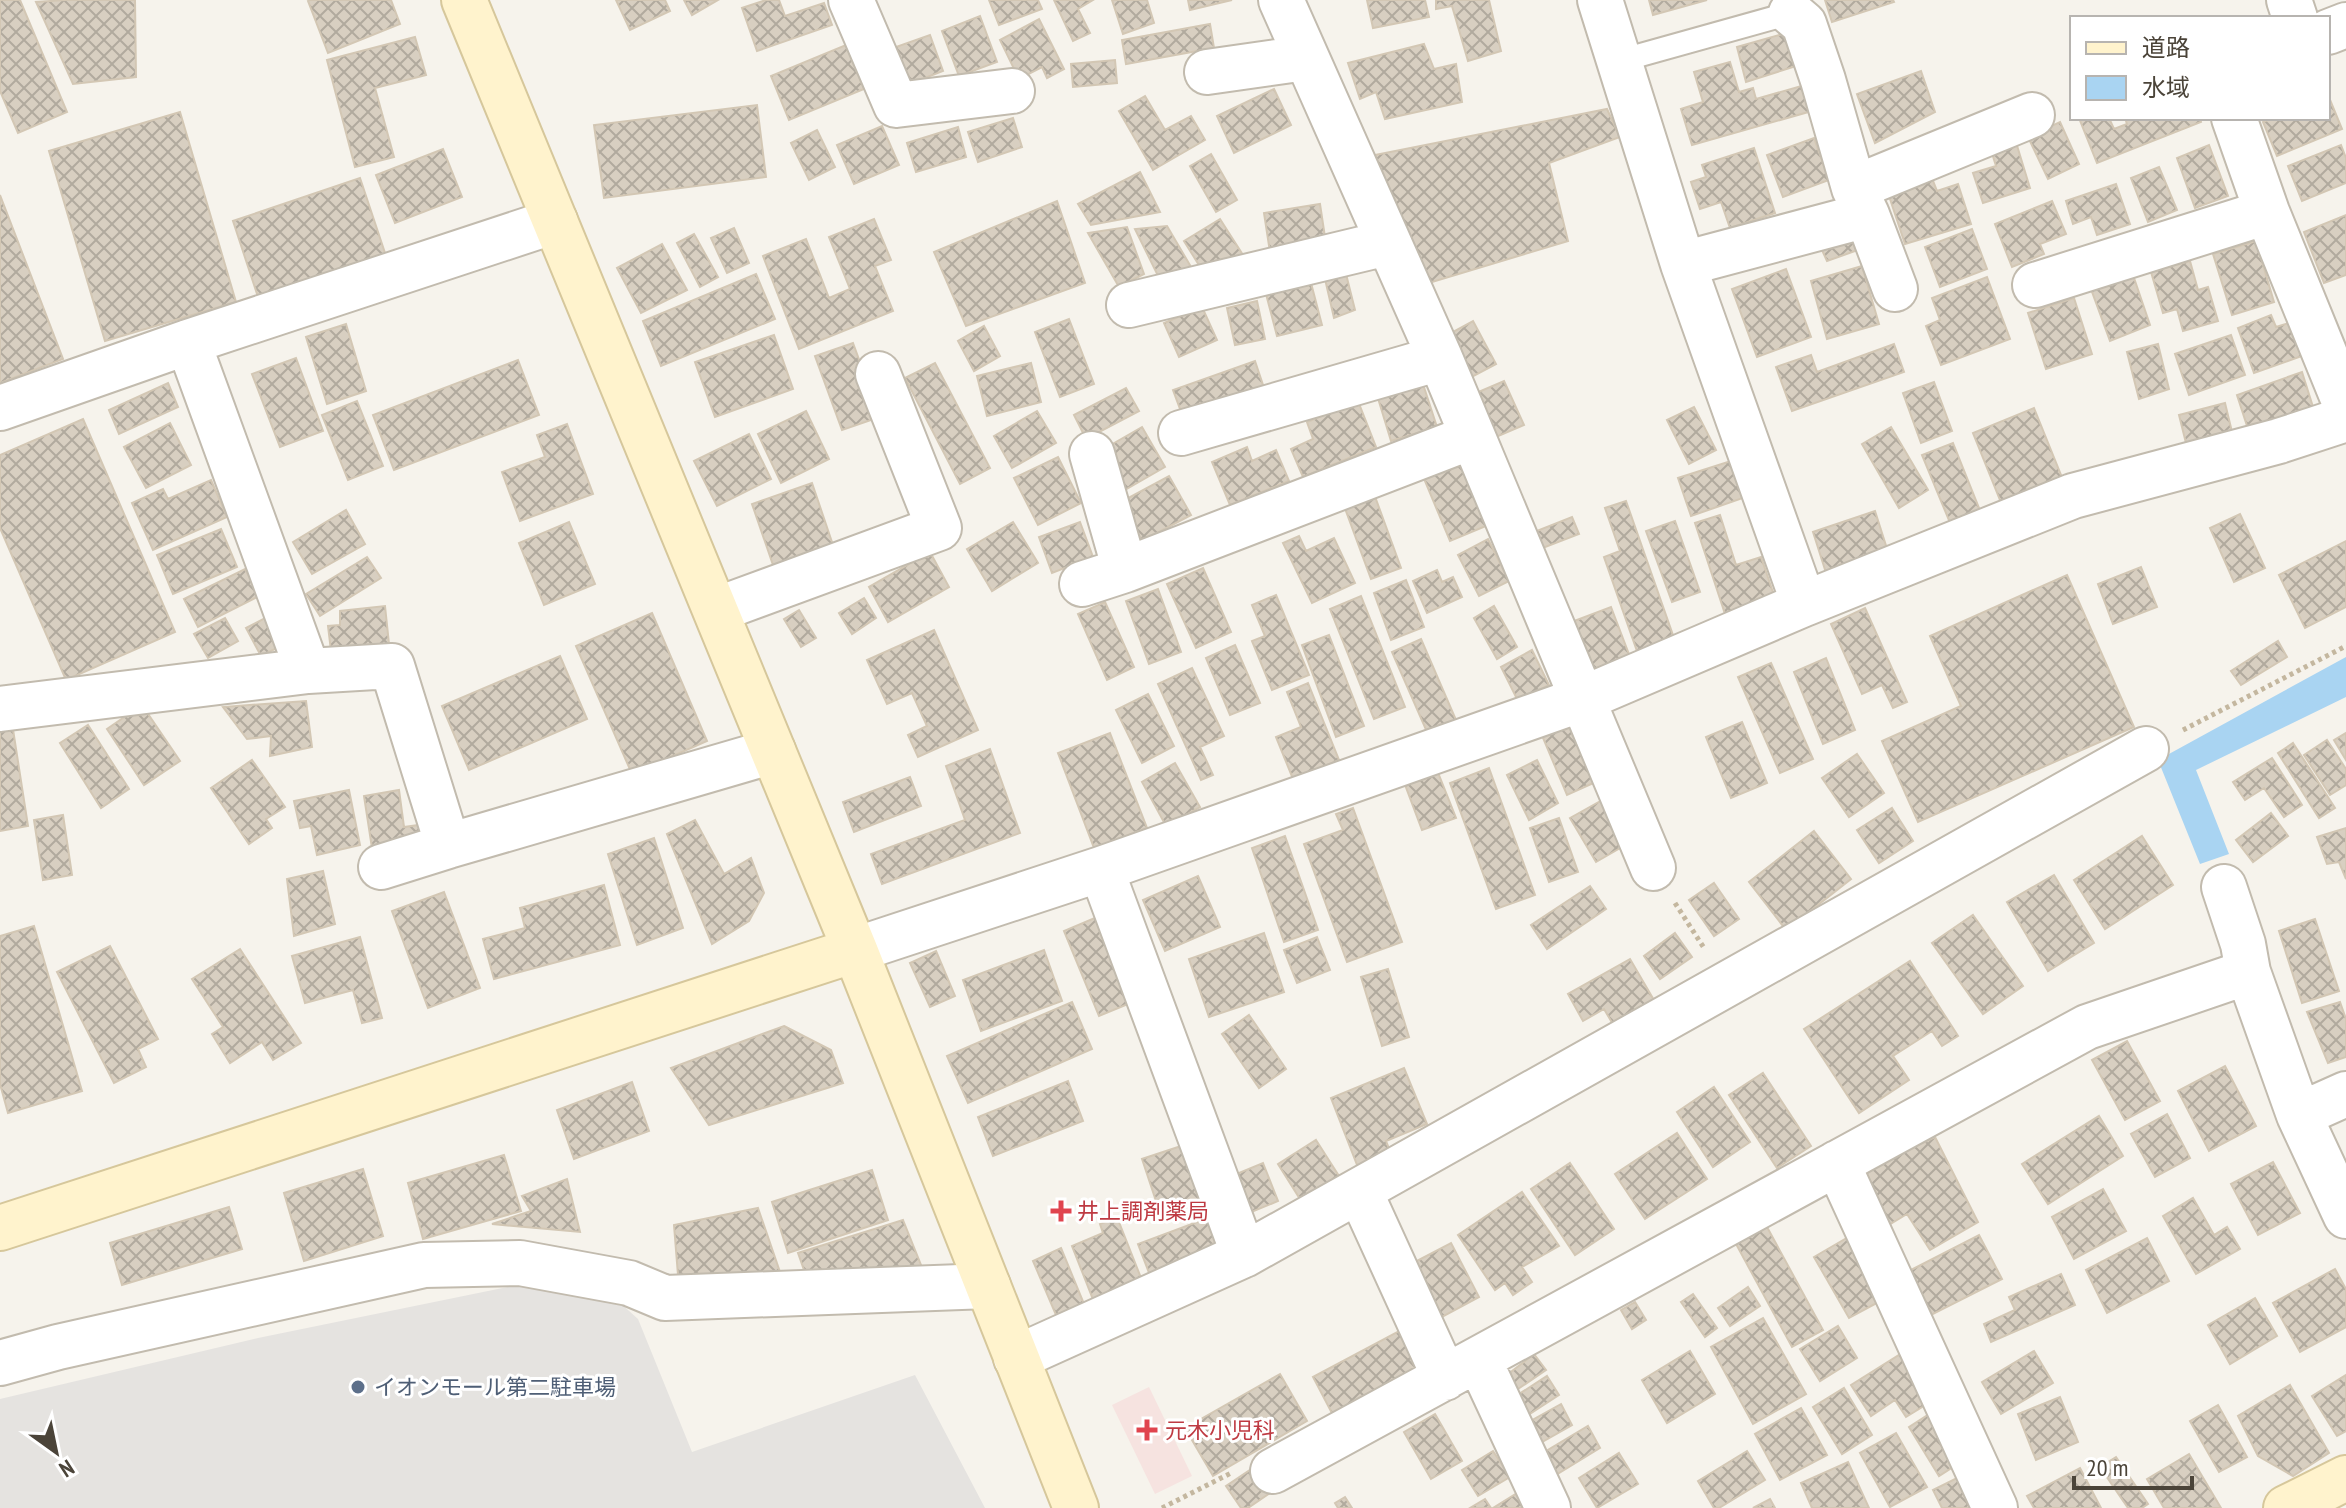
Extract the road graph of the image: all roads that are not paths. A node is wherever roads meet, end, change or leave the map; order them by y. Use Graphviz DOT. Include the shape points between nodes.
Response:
graph roads {
  1 [pos="464,0"];
  2 [pos="851,0"];
  3 [pos="1281,0"];
  4 [pos="1600,0"];
  5 [pos="1791,13"];
  6 [pos="1306,58"];
  7 [pos="1619,61"];
  8 [pos="1207,72"];
  9 [pos="1012,91"];
  10 [pos="2032,115"];
  11 [pos="2235,120"];
  12 [pos="1860,202"];
  13 [pos="2267,212"];
  14 [pos="555,221"];
  15 [pos="1387,243"];
  16 [pos="1683,264"];
  17 [pos="2035,285"];
  18 [pos="1895,289"];
  19 [pos="1129,305"];
  20 [pos="188,342"];
  21 [pos="1440,358"];
  22 [pos="878,374"];
  23 [pos="2346,406"];
  24 [pos="0,408"];
  25 [pos="2346,419"];
  26 [pos="1181,433"];
  27 [pos="1471,437"];
  28 [pos="1092,454"];
  29 [pos="1125,570"];
  30 [pos="1082,584"];
  31 [pos="1804,604"];
  32 [pos="716,610"];
  33 [pos="308,671"];
  34 [pos="1582,699"];
  35 [pos="0,709"];
  36 [pos="2146,749"];
  37 [pos="773,751"];
  38 [pos="448,846"];
  39 [pos="381,867"];
  40 [pos="1653,868"];
  41 [pos="1101,869"];
  42 [pos="2224,887"];
  43 [pos="855,950"];
  44 [pos="2248,972"];
  45 [pos="2346,1094"];
  46 [pos="2299,1115"];
  47 [pos="1837,1163"];
  48 [pos="1360,1192"];
  49 [pos="2346,1216"];
  50 [pos="0,1228"];
  51 [pos="1244,1255"];
  52 [pos="988,1286"];
  53 [pos="1016,1358"];
  54 [pos="0,1363"];
  55 [pos="1462,1369"];
  56 [pos="1273,1471"];
  57 [pos="2346,1478"];
  58 [pos="1076,1508"];
  59 [pos="1548,1508"];
  60 [pos="1995,1508"];
  61 [pos="2286,1508"];
  1 -- 14 [label="street"];
  2 -- 9 [label="street" via="896,105"];
  3 -- 6 [label="street"];
  4 -- 7 [label="street"];
  5 -- 7 [label="lane"];
  5 -- 12 [label="street" via="1804,24"];
  6 -- 8 [label="street"];
  6 -- 15 [label="street"];
  7 -- 16 [label="street"];
  10 -- 12 [label="street"];
  11 -- 13 [label="street"];
  12 -- 16 [label="street"];
  12 -- 18 [label="street"];
  13 -- 17 [label="street"];
  13 -- 23 [label="street"];
  14 -- 20 [label="street"];
  14 -- 32 [label="street"];
  15 -- 19 [label="street"];
  15 -- 21 [label="street"];
  16 -- 31 [label="street"];
  20 -- 24 [label="street"];
  20 -- 33 [label="street"];
  21 -- 26 [label="street"];
  21 -- 27 [label="street"];
  22 -- 32 [label="street" via="939,528"];
  25 -- 31 [label="street" via="2073,496"];
  27 -- 29 [label="street"];
  27 -- 34 [label="street"];
  28 -- 29 [label="street"];
  29 -- 30 [label="street"];
  31 -- 34 [label="street"];
  32 -- 37 [label="street"];
  33 -- 35 [label="street"];
  33 -- 38 [label="street" via="392,666"];
  34 -- 40 [label="street"];
  34 -- 41 [label="street"];
  36 -- 48 [label="street"];
  37 -- 38 [label="street"];
  37 -- 43 [label="street"];
  38 -- 39 [label="street"];
  41 -- 43 [label="street"];
  41 -- 51 [label="street"];
  42 -- 44 [label="street"];
  43 -- 50 [label="street"];
  43 -- 52 [label="street"];
  44 -- 46 [label="street"];
  44 -- 47 [label="street" via="2087,1027"];
  45 -- 46 [label="street"];
  46 -- 49 [label="street"];
  47 -- 55 [label="street"];
  47 -- 60 [label="street"];
  48 -- 51 [label="street"];
  48 -- 55 [label="street"];
  51 -- 53 [label="street"];
  52 -- 53 [label="street"];
  52 -- 54 [label="street" via="665,1298 629,1283 520,1263 424,1265"];
  53 -- 58 [label="street"];
  55 -- 56 [label="street"];
  55 -- 59 [label="street"];
  57 -- 61 [label="street"];
}
